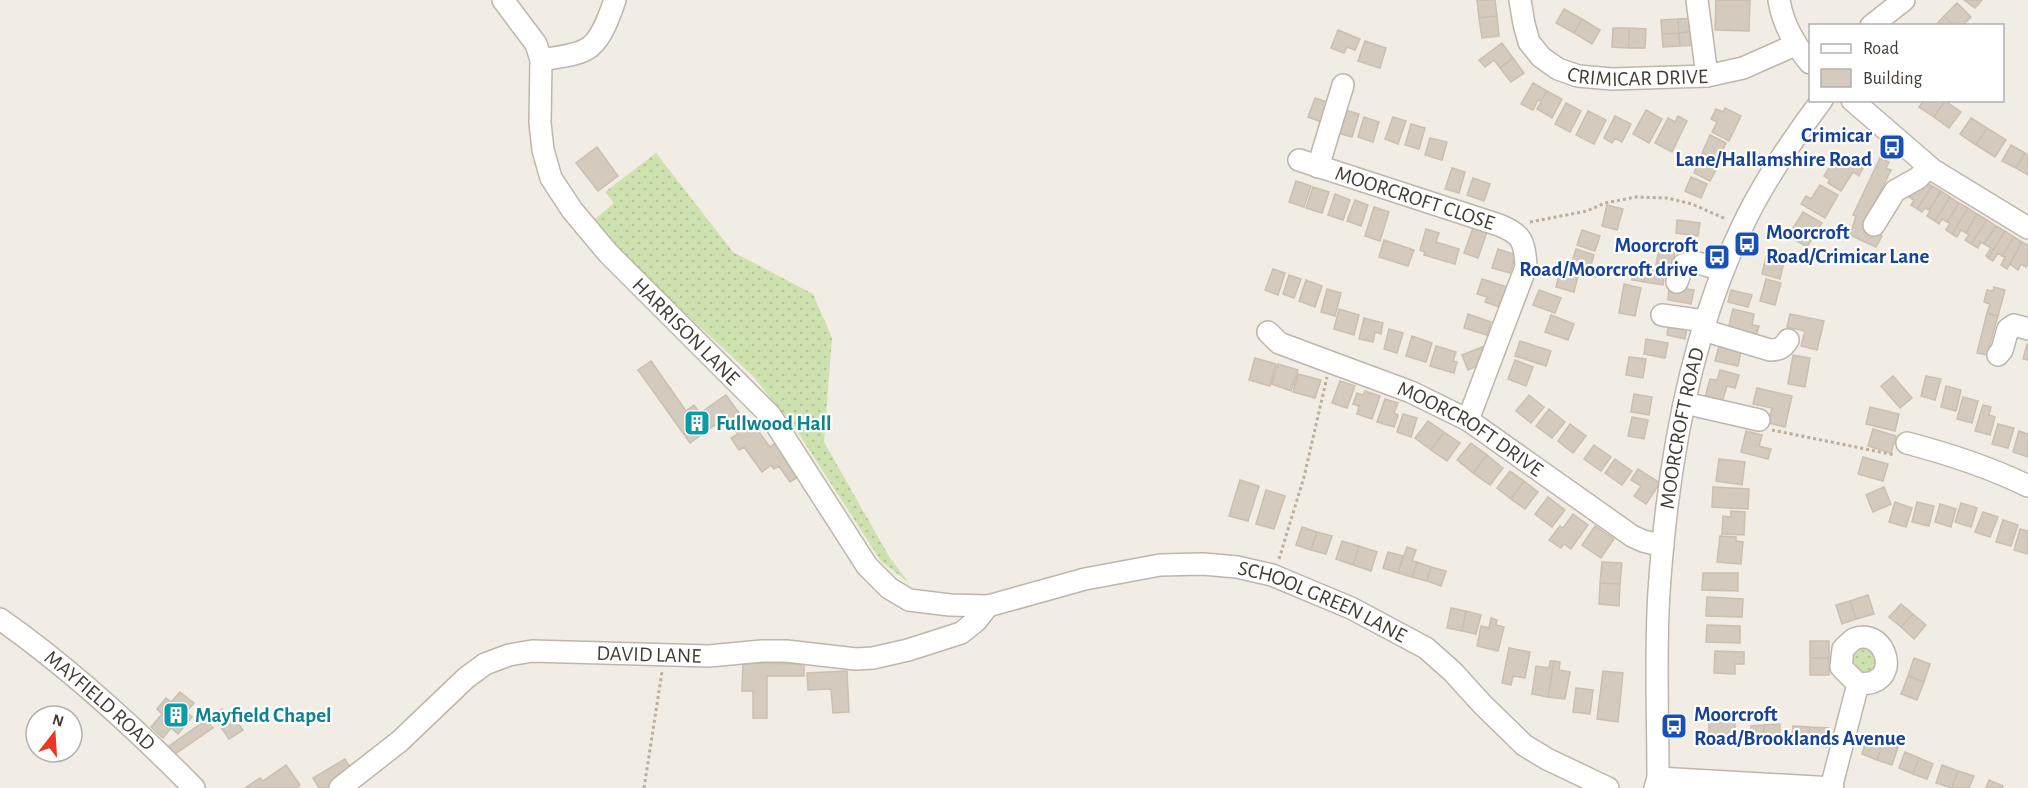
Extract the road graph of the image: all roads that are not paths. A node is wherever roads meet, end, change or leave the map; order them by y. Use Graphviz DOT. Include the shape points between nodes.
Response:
graph roads {
  1 [pos="503,0"];
  2 [pos="615,0"];
  3 [pos="1520,0"];
  4 [pos="1697,0"];
  5 [pos="1779,0"];
  6 [pos="1904,0"];
  7 [pos="1874,24"];
  8 [pos="1795,45"];
  9 [pos="541,60"];
  10 [pos="1809,62"];
  11 [pos="1707,76"];
  12 [pos="1343,85"];
  13 [pos="1821,102"];
  14 [pos="1854,102"];
  15 [pos="1929,167"];
  16 [pos="2027,224"];
  17 [pos="1874,225"];
  18 [pos="1723,271"];
  19 [pos="1677,282"];
  20 [pos="1662,315"];
  21 [pos="1704,326"];
  22 [pos="2028,328"];
  23 [pos="1268,332"];
  24 [pos="1788,340"];
  25 [pos="1998,355"];
  26 [pos="1685,403"];
  27 [pos="1468,420"];
  28 [pos="1763,424"];
  29 [pos="1907,443"];
  30 [pos="2028,486"];
  31 [pos="1663,546"];
  32 [pos="988,606"];
  33 [pos="0,619"];
  34 [pos="1858,684"];
  35 [pos="1656,783"];
  36 [pos="194,788"];
  37 [pos="340,788"];
  38 [pos="1608,788"];
  39 [pos="1832,788"];
  1 -- 9 [label="street, HARRISON LANE" via="536,44"];
  2 -- 9 [label="street" via="590,47"];
  3 -- 11 [label="street, CRIMICAR DRIVE" via="1529,42 1558,69 1578,76 1612,79"];
  4 -- 11 [label="street"];
  5 -- 8 [label="street"];
  6 -- 7 [label="street"];
  8 -- 10 [label="street"];
  8 -- 11 [label="street, CRIMICAR DRIVE" via="1743,68"];
  9 -- 32 [label="street, HARRISON LANE" via="543,150 551,178 572,210 608,253 770,415 867,566 889,588 909,600"];
  12 -- 27 [label="street, MOORCROFT CLOSE" via="1309,163 1512,230 1521,239 1526,267"];
  13 -- 18 [label="street, MOORCROFT ROAD" via="1790,144 1742,226"];
  14 -- 15 [label="street"];
  15 -- 16 [label="street"];
  15 -- 17 [label="street" via="1895,191"];
  18 -- 19 [label="street" via="1689,262 1683,265"];
  18 -- 21 [label="street, MOORCROFT ROAD"];
  20 -- 21 [label="street"];
  21 -- 24 [label="street" via="1770,350 1779,350"];
  21 -- 26 [label="street, MOORCROFT ROAD"];
  22 -- 25 [label="street" via="2014,325 2008,329"];
  23 -- 27 [label="street, MOORCROFT DRIVE" via="1279,343 1411,392"];
  26 -- 28 [label="street"];
  26 -- 31 [label="street, MOORCROFT ROAD"];
  27 -- 31 [label="street, MOORCROFT DRIVE" via="1632,536"];
  29 -- 30 [label="street" via="1949,454"];
  31 -- 35 [label="street, MOORCROFT ROAD"];
  32 -- 37 [label="street, DAVID LANE" via="961,633 873,658 786,651 709,656 532,651 509,656 485,664 466,678 400,741"];
  32 -- 38 [label="street, SCHOOL GREEN LANE" via="1084,579 1160,565 1237,567 1272,575 1351,608 1426,648 1524,745"];
  33 -- 36 [label="street, MAYFIELD ROAD" via="41,647 134,728"];
  34 -- 39 [label="street"];
  35 -- 39 [label="street"];
}
